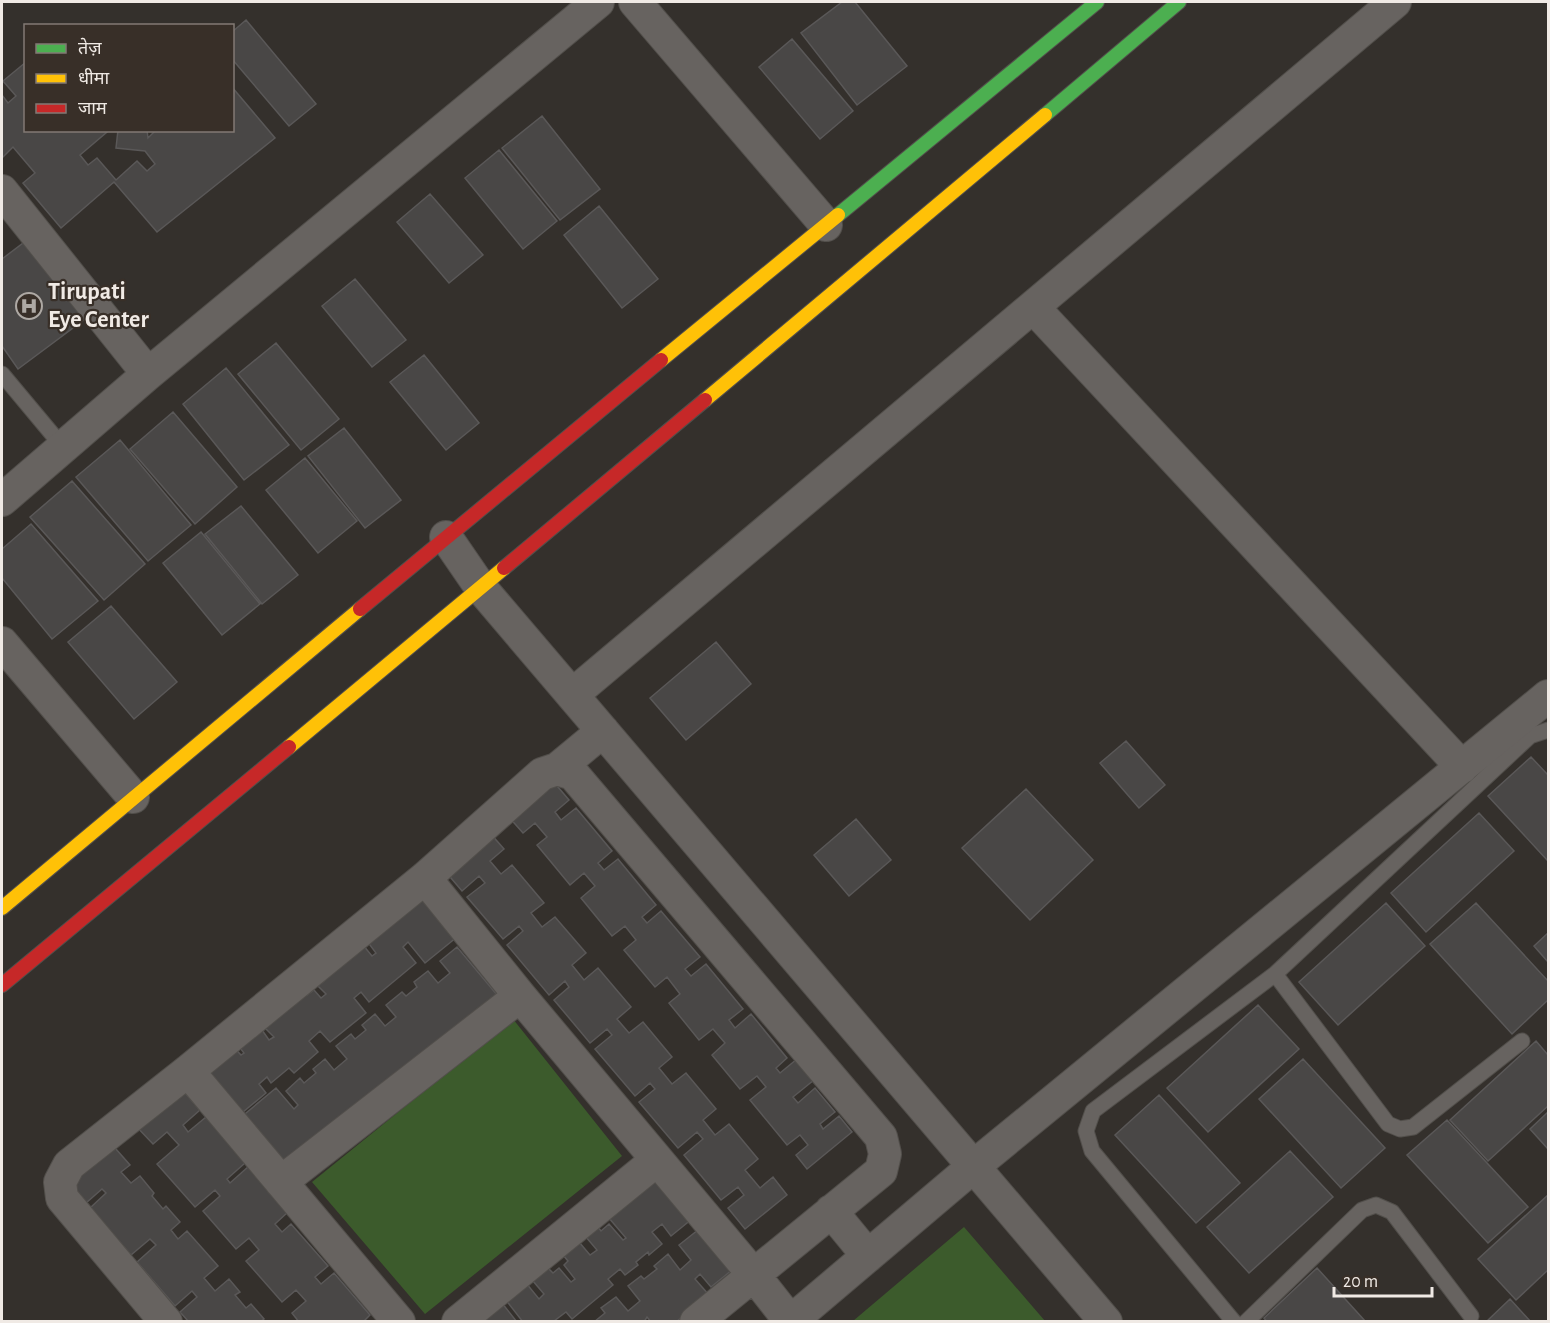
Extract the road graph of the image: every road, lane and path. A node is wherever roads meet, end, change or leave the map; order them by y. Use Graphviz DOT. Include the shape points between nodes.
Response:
graph roads {
  1 [pos="598,2"];
  2 [pos="635,2"];
  3 [pos="1097,2"];
  4 [pos="1179,2"];
  5 [pos="1395,2"];
  6 [pos="2,191"];
  7 [pos="826,225"];
  8 [pos="1032,307"];
  9 [pos="2,374"];
  10 [pos="148,374"];
  11 [pos="63,447"];
  12 [pos="2,500"];
  13 [pos="447,537"];
  14 [pos="481,588"];
  15 [pos="2,643"];
  16 [pos="572,695"];
  17 [pos="1548,696"];
  18 [pos="1548,730"];
  19 [pos="603,731"];
  20 [pos="1462,767"];
  21 [pos="558,769"];
  22 [pos="134,797"];
  23 [pos="424,878"];
  24 [pos="2,908"];
  25 [pos="1275,974"];
  26 [pos="2,985"];
  27 [pos="520,996"];
  28 [pos="1522,1041"];
  29 [pos="188,1071"];
  30 [pos="657,1160"];
  31 [pos="974,1167"];
  32 [pos="281,1182"];
  33 [pos="831,1211"];
  34 [pos="868,1256"];
  35 [pos="753,1274"];
  36 [pos="1471,1316"];
  37 [pos="790,1321"];
  38 [pos="166,1322"];
  39 [pos="399,1322"];
  40 [pos="458,1322"];
  41 [pos="696,1322"];
  42 [pos="1106,1322"];
  43 [pos="1234,1322"];
  44 [pos="1246,1322"];
  1 -- 10 [label="street"];
  2 -- 7 [label="street"];
  3 -- 7 [label="street"];
  4 -- 14 [label="street"];
  5 -- 8 [label="street"];
  6 -- 10 [label="street"];
  7 -- 13 [label="street"];
  8 -- 16 [label="street"];
  8 -- 20 [label="street"];
  9 -- 11 [label="lane"];
  10 -- 11 [label="street"];
  11 -- 12 [label="street"];
  13 -- 14 [label="street"];
  13 -- 22 [label="street"];
  14 -- 16 [label="street"];
  14 -- 26 [label="street"];
  15 -- 22 [label="street"];
  16 -- 19 [label="street"];
  17 -- 20 [label="street"];
  18 -- 25 [label="lane" via="1530,736"];
  19 -- 21 [label="street"];
  19 -- 31 [label="street"];
  20 -- 31 [label="street"];
  21 -- 23 [label="street" via="542,774"];
  21 -- 33 [label="street" via="573,774 881,1137 885,1154 880,1171"];
  22 -- 24 [label="street"];
  23 -- 27 [label="street"];
  23 -- 29 [label="street"];
  25 -- 28 [label="lane" via="1388,1124 1400,1129 1413,1126"];
  25 -- 43 [label="lane" via="1093,1111 1086,1131 1092,1151"];
  27 -- 30 [label="street"];
  27 -- 32 [label="street"];
  29 -- 32 [label="street"];
  29 -- 38 [label="street" via="69,1165 60,1182 62,1198"];
  30 -- 35 [label="street"];
  30 -- 40 [label="street"];
  31 -- 34 [label="street"];
  31 -- 42 [label="street"];
  32 -- 39 [label="street"];
  33 -- 34 [label="street"];
  33 -- 35 [label="street"];
  34 -- 37 [label="street"];
  35 -- 37 [label="street"];
  35 -- 41 [label="street"];
  36 -- 44 [label="lane" via="1392,1212 1376,1205 1362,1210"];
}
